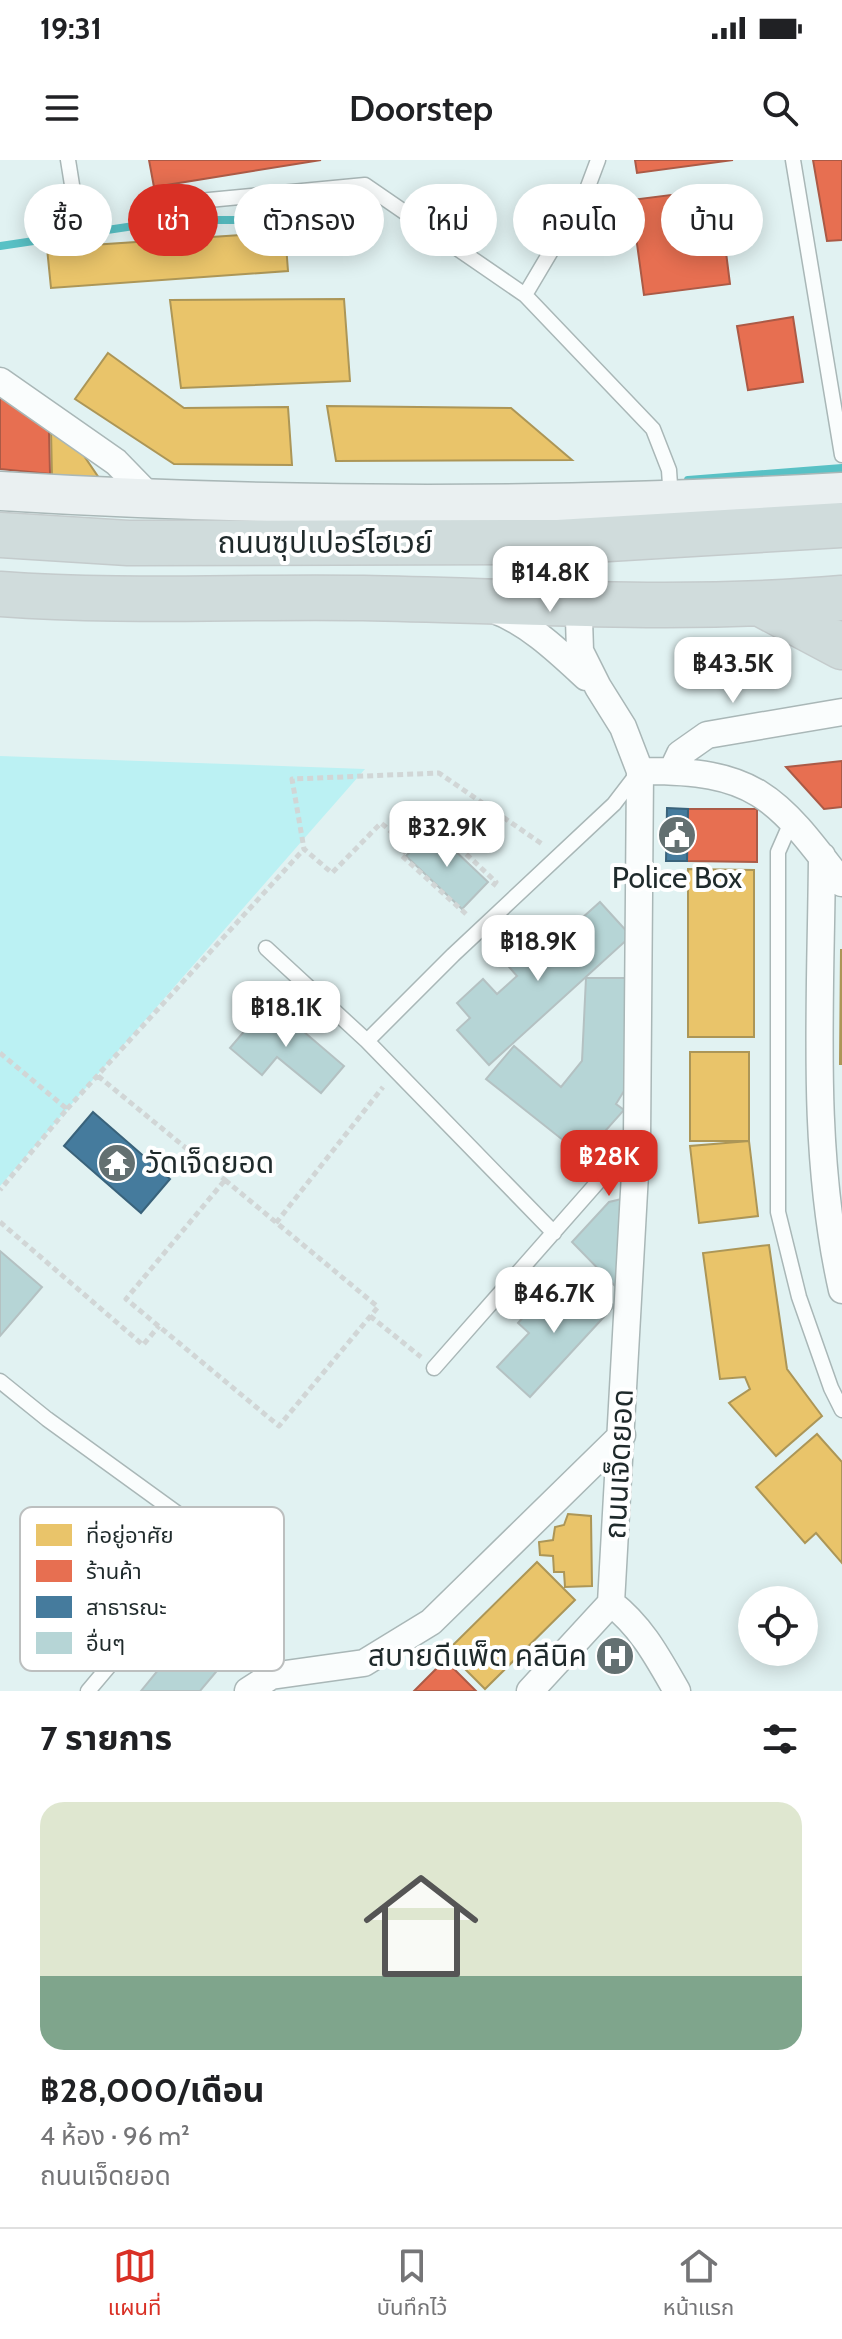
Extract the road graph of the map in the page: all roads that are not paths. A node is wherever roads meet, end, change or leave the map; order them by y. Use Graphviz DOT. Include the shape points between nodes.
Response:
graph roads {
  1 [pos="68,160"];
  2 [pos="598,160"];
  3 [pos="793,160"];
  4 [pos="72,184"];
  5 [pos="218,199"];
  6 [pos="525,295"];
  7 [pos="0,381"];
  8 [pos="840,435"];
  9 [pos="842,455"];
  10 [pos="670,486"];
  11 [pos="0,491"];
  12 [pos="842,492"];
  13 [pos="153,500"];
  14 [pos="842,525"];
  15 [pos="0,535"];
  16 [pos="0,594"];
  17 [pos="842,598"];
  18 [pos="466,600"];
  19 [pos="591,602"];
  20 [pos="763,605"];
  21 [pos="842,647"];
  22 [pos="598,687"];
  23 [pos="842,712"];
  24 [pos="640,771"];
  25 [pos="672,771"];
  26 [pos="792,820"];
  27 [pos="822,856"];
  28 [pos="842,883"];
  29 [pos="266,948"];
  30 [pos="367,1041"];
  31 [pos="637,1138"];
  32 [pos="554,1233"];
  33 [pos="842,1290"];
  34 [pos="434,1368"];
  35 [pos="0,1381"];
  36 [pos="842,1410"];
  37 [pos="622,1435"];
  38 [pos="169,1507"];
  39 [pos="611,1603"];
  40 [pos="105,1671"];
  41 [pos="88,1691"];
  42 [pos="248,1691"];
  43 [pos="530,1691"];
  44 [pos="677,1691"];
  1 -- 4 [label="lane"];
  2 -- 6 [label="lane" via="586,192"];
  3 -- 8 [label="lane"];
  5 -- 6 [label="lane" via="365,185"];
  6 -- 10 [label="lane" via="653,429"];
  7 -- 13 [label="street" via="116,462"];
  8 -- 9 [label="lane"];
  10 -- 12 [label="main road"];
  10 -- 13 [label="main road" via="422,504"];
  11 -- 13 [label="main road"];
  14 -- 15 [label="highway, ถนนซุปเปอร์ไฮเวย์" via="558,542 128,543"];
  16 -- 18 [label="highway, ถนนซุปเปอร์ไฮเวย์" via="78,600"];
  17 -- 20 [label="highway, ถนนซุปเปอร์ไฮเวย์"];
  18 -- 19 [label="highway, ถนนซุปเปอร์ไฮเวย์"];
  18 -- 22 [label="street, ถนนเจ็ดยอด" via="506,614 553,646"];
  19 -- 20 [label="highway, ถนนซุปเปอร์ไฮเวย์"];
  19 -- 22 [label="street, ถนนเจ็ดยอด" via="579,619 578,635"];
  20 -- 21 [label="highway"];
  22 -- 24 [label="street, ถนนเจ็ดยอด" via="623,727"];
  23 -- 25 [label="street" via="707,735 680,754"];
  24 -- 25 [label="street"];
  24 -- 30 [label="lane" via="614,804"];
  24 -- 31 [label="street, ถนนเจ็ดยอด"];
  25 -- 26 [label="street" via="734,780"];
  26 -- 27 [label="street"];
  26 -- 36 [label="lane" via="778,852 778,1212 799,1297"];
  27 -- 28 [label="street"];
  27 -- 33 [label="street" via="820,1139"];
  29 -- 30 [label="lane"];
  30 -- 32 [label="lane"];
  31 -- 32 [label="lane"];
  31 -- 37 [label="street, ถนนเจ็ดยอด"];
  32 -- 34 [label="lane"];
  35 -- 38 [label="lane"];
  37 -- 39 [label="street, ถนนเจ็ดยอด"];
  37 -- 42 [label="street" via="431,1622 364,1663 271,1676"];
  39 -- 43 [label="street"];
  39 -- 44 [label="street" via="645,1637"];
  40 -- 41 [label="lane"];
}
